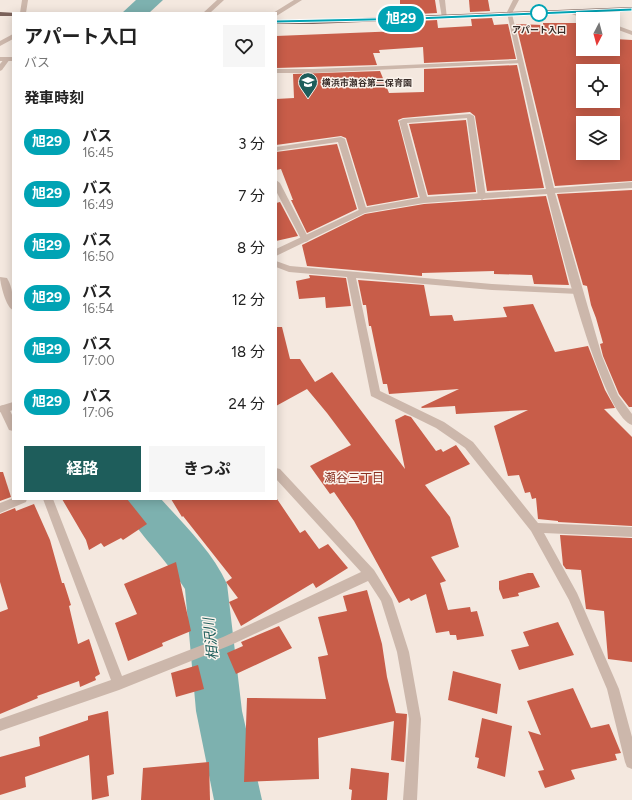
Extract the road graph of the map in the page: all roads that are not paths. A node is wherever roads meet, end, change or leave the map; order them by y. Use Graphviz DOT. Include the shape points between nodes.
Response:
graph roads {
  1 [pos="25,0"];
  2 [pos="221,0"];
  3 [pos="299,0"];
  4 [pos="442,0"];
  5 [pos="516,0"];
  6 [pos="632,9"];
  7 [pos="23,12"];
  8 [pos="207,12"];
  9 [pos="571,12"];
  10 [pos="277,13"];
  11 [pos="0,14"];
  12 [pos="12,14"];
  13 [pos="509,14"];
  14 [pos="576,14"];
  15 [pos="445,18"];
  16 [pos="277,22"];
  17 [pos="620,29"];
  18 [pos="632,33"];
  19 [pos="12,37"];
  20 [pos="0,44"];
  21 [pos="7,59"];
  22 [pos="520,62"];
  23 [pos="0,69"];
  24 [pos="277,71"];
  25 [pos="277,149"];
  26 [pos="277,185"];
  27 [pos="632,185"];
  28 [pos="551,191"];
  29 [pos="482,196"];
  30 [pos="424,200"];
  31 [pos="363,211"];
  32 [pos="305,239"];
  33 [pos="277,253"];
  34 [pos="277,264"];
  35 [pos="351,274"];
  36 [pos="0,280"];
  37 [pos="578,291"];
  38 [pos="12,304"];
  39 [pos="9,408"];
  40 [pos="632,421"];
  41 [pos="12,422"];
  42 [pos="277,473"];
  43 [pos="20,500"];
  44 [pos="48,500"];
  45 [pos="0,508"];
  46 [pos="535,528"];
  47 [pos="632,532"];
  48 [pos="370,574"];
  49 [pos="120,684"];
  50 [pos="0,725"];
  51 [pos="632,762"];
  52 [pos="410,800"];
  1 -- 7 [label="street"];
  2 -- 8 [label="street"];
  3 -- 10 [label="street"];
  4 -- 15 [label="street"];
  5 -- 13 [label="street"];
  6 -- 9 [label="main road"];
  9 -- 13 [label="main road"];
  9 -- 14 [label="street"];
  11 -- 12 [label="main road"];
  13 -- 15 [label="main road"];
  13 -- 22 [label="street"];
  15 -- 16 [label="main road"];
  17 -- 18 [label="street"];
  19 -- 20 [label="street"];
  21 -- 23 [label="street"];
  22 -- 24 [label="street"];
  22 -- 28 [label="street"];
  25 -- 31 [label="street" via="341,139"];
  26 -- 32 [label="street"];
  27 -- 28 [label="street"];
  28 -- 29 [label="street"];
  28 -- 37 [label="street" via="562,240"];
  29 -- 30 [label="street"];
  29 -- 30 [label="street" via="470,116 403,121"];
  30 -- 31 [label="street"];
  31 -- 32 [label="street"];
  32 -- 33 [label="street"];
  34 -- 35 [label="street" via="289,269"];
  35 -- 37 [label="street" via="492,288"];
  35 -- 46 [label="street" via="375,393 440,425 469,445"];
  36 -- 38 [label="street" via="4,280"];
  37 -- 40 [label="street" via="614,398"];
  39 -- 41 [label="street"];
  42 -- 48 [label="street"];
  43 -- 45 [label="street"];
  44 -- 49 [label="street"];
  46 -- 47 [label="street"];
  46 -- 51 [label="street" via="573,597 614,689"];
  48 -- 49 [label="street" via="227,641"];
  48 -- 52 [label="street" via="386,599 403,652 415,719"];
  49 -- 50 [label="street"];
}
